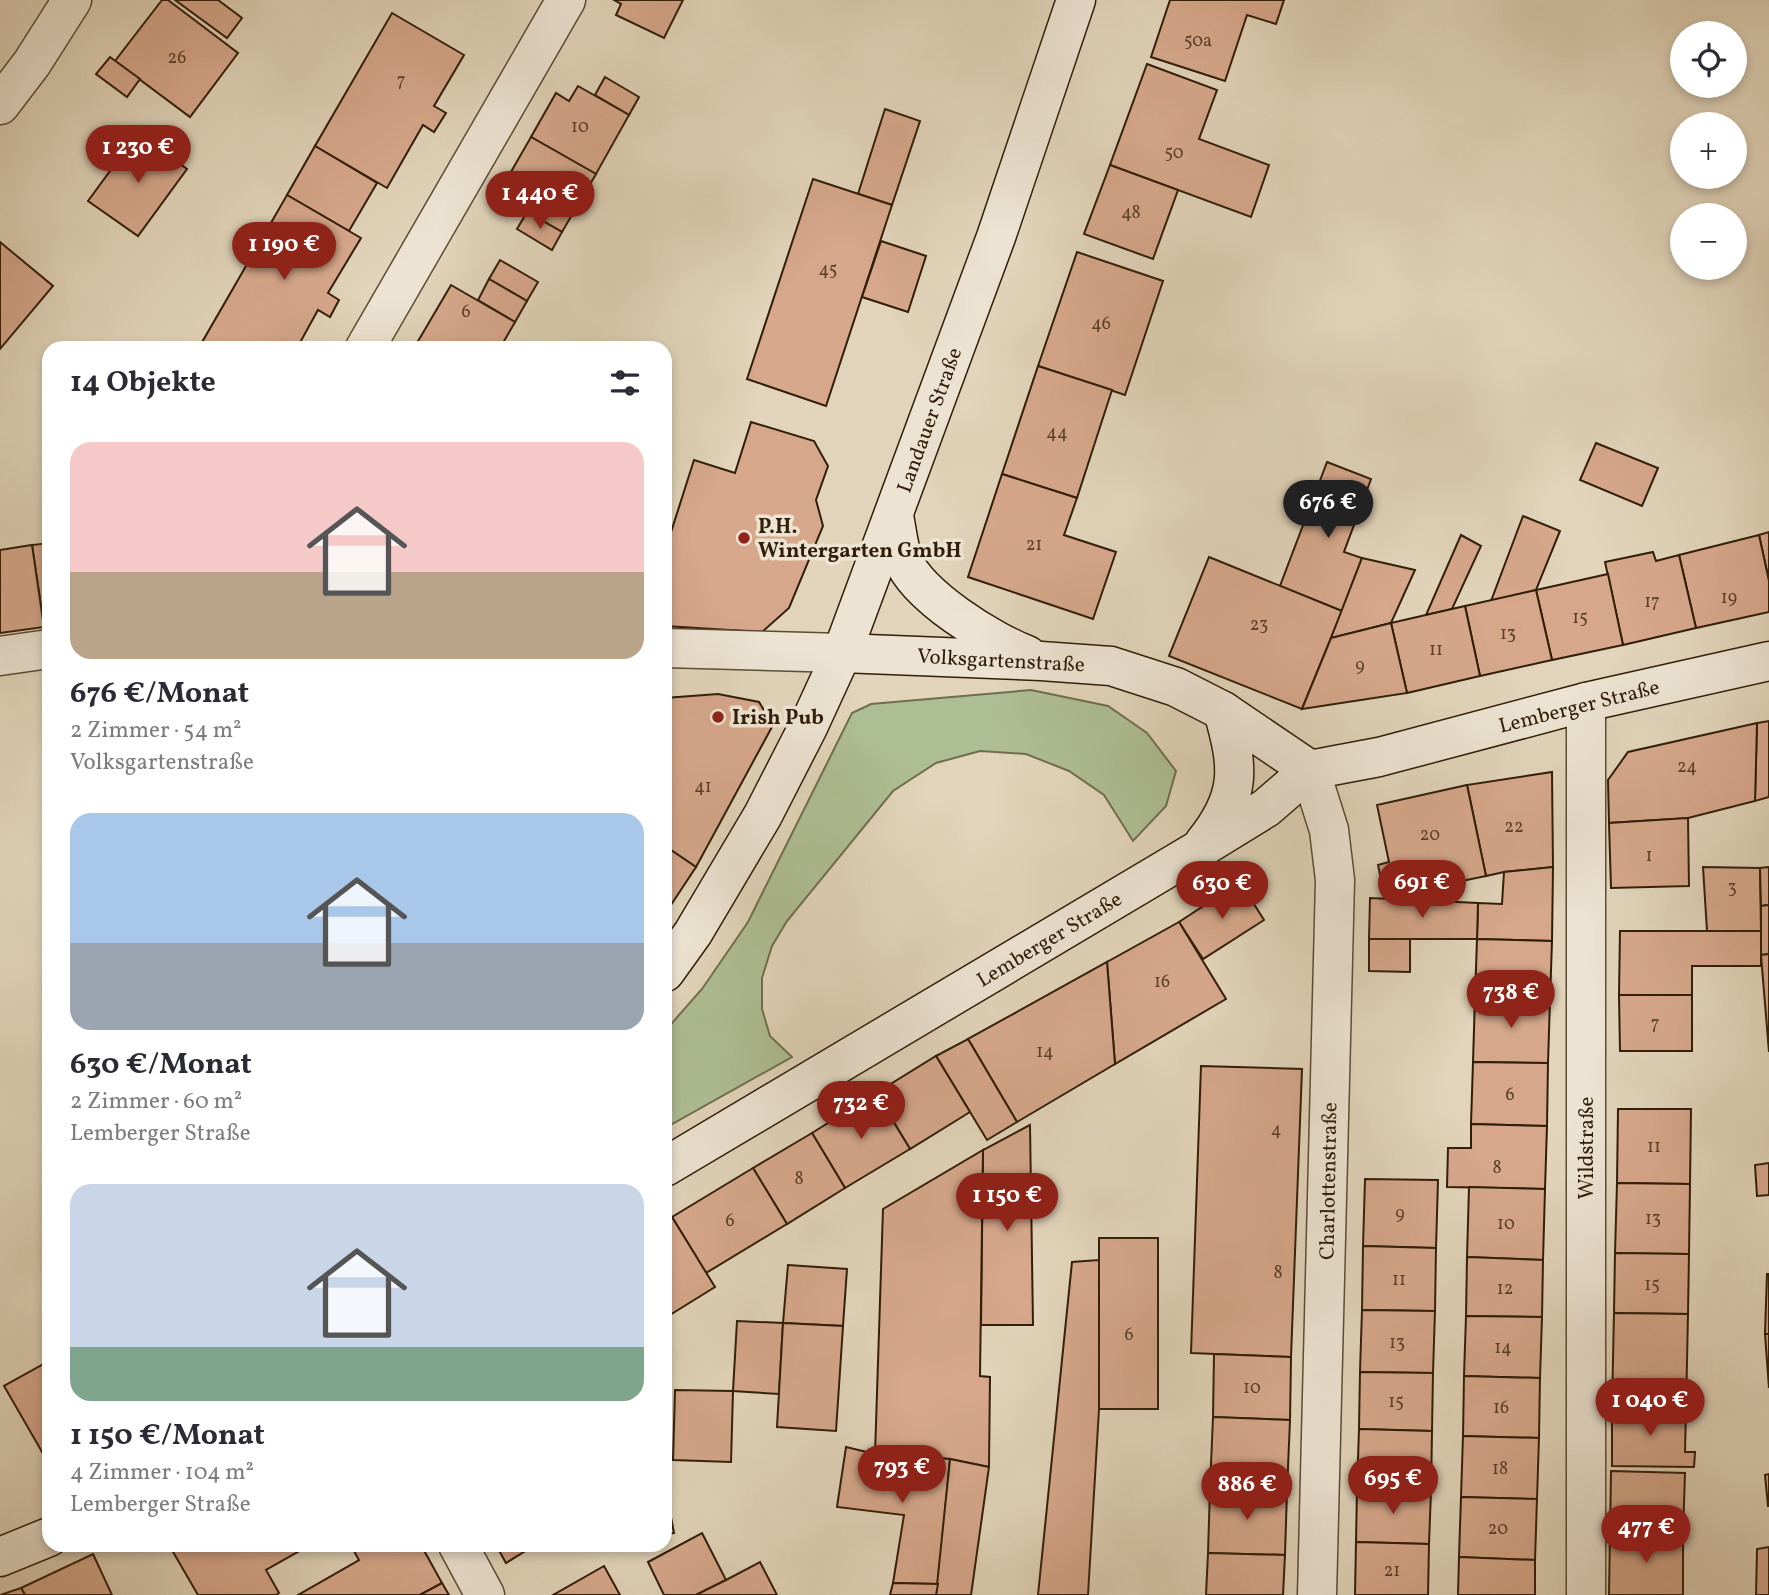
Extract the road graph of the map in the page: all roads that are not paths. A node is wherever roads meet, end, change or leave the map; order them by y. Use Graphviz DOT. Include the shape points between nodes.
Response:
graph roads {
  1 [pos="72,0"];
  2 [pos="566,0"];
  3 [pos="1076,0"];
  4 [pos="0,105"];
  5 [pos="369,341"];
  6 [pos="894,516"];
  7 [pos="672,648"];
  8 [pos="42,650"];
  9 [pos="842,653"];
  10 [pos="0,656"];
  11 [pos="1041,660"];
  12 [pos="1769,661"];
  13 [pos="1586,702"];
  14 [pos="1223,711"];
  15 [pos="1310,770"];
  16 [pos="1198,850"];
  17 [pos="672,962"];
  18 [pos="672,1162"];
  19 [pos="42,1541"];
  20 [pos="461,1552"];
  21 [pos="0,1557"];
  22 [pos="485,1595"];
  23 [pos="1317,1595"];
  24 [pos="1586,1595"];
  1 -- 4 [label="main road"];
  2 -- 5 [label="main road"];
  3 -- 6 [label="main road, Landauer Straße"];
  6 -- 9 [label="main road, Landauer Straße"];
  6 -- 11 [label="main road" via="903,560 915,579 960,617 1008,648"];
  7 -- 9 [label="main road, Volksgartenstraße"];
  8 -- 10 [label="main road"];
  9 -- 11 [label="main road, Volksgartenstraße"];
  9 -- 17 [label="main road, Landauer Straße" via="764,815"];
  11 -- 14 [label="main road, Volksgartenstraße" via="1111,666 1176,687"];
  12 -- 13 [label="main road, Lemberger Straße"];
  13 -- 15 [label="main road, Lemberger Straße" via="1379,757"];
  13 -- 24 [label="main road, Wildstraße"];
  14 -- 15 [label="main road, Volksgartenstraße"];
  14 -- 16 [label="main road" via="1232,741 1233,792 1220,823"];
  15 -- 16 [label="main road, Lemberger Straße" via="1266,808"];
  15 -- 23 [label="main road, Charlottenstraße" via="1329,830 1335,880"];
  16 -- 18 [label="main road, Lemberger Straße"];
  19 -- 21 [label="main road"];
  20 -- 22 [label="main road"];
}
